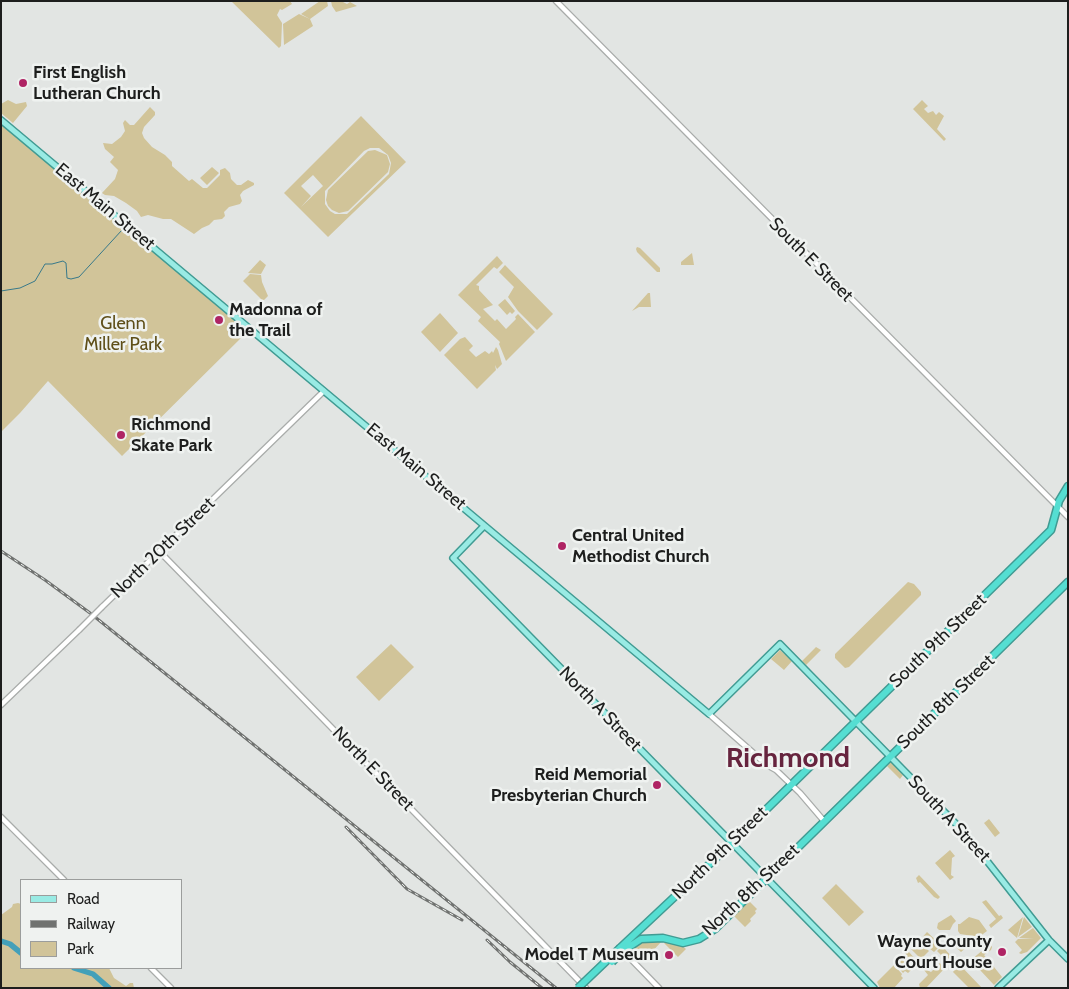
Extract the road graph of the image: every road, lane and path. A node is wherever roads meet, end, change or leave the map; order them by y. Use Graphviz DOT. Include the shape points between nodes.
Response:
graph roads {
  1 [pos="556,1"];
  2 [pos="1,120"];
  3 [pos="324,391"];
  4 [pos="1068,486"];
  5 [pos="1058,508"];
  6 [pos="1068,517"];
  7 [pos="484,526"];
  8 [pos="160,552"];
  9 [pos="1068,582"];
  10 [pos="1,705"];
  11 [pos="709,714"];
  12 [pos="856,722"];
  13 [pos="891,756"];
  14 [pos="791,784"];
  15 [pos="1,817"];
  16 [pos="824,821"];
  17 [pos="732,843"];
  18 [pos="766,878"];
  19 [pos="63,879"];
  20 [pos="1049,940"];
  21 [pos="622,950"];
  22 [pos="1068,959"];
  23 [pos="152,969"];
  24 [pos="583,987"];
  25 [pos="171,988"];
  26 [pos="659,988"];
  27 [pos="874,988"];
  28 [pos="998,988"];
  1 -- 5 [label="street, South E Street"];
  2 -- 3 [label="main road, East Main Street"];
  3 -- 7 [label="main road, East Main Street"];
  3 -- 8 [label="street, North 20th Street"];
  4 -- 5 [label="highway, South 9th Street"];
  5 -- 6 [label="street, South E Street"];
  5 -- 12 [label="highway, South 9th Street" via="1051,530"];
  7 -- 11 [label="main road, East Main Street"];
  7 -- 17 [label="main road, North A Street" via="453,558"];
  8 -- 10 [label="street, North 20th Street, bridge"];
  8 -- 24 [label="street, North E Street"];
  9 -- 13 [label="highway, South 8th Street"];
  11 -- 12 [label="main road, South A Street" via="780,644"];
  11 -- 14 [label="street, East Main Street"];
  12 -- 13 [label="main road, South A Street"];
  12 -- 14 [label="highway, South 9th Street"];
  13 -- 16 [label="highway, South 8th Street"];
  13 -- 20 [label="main road, South A Street" via="975,844"];
  14 -- 16 [label="street, East Main Street"];
  14 -- 17 [label="highway, North 9th Street"];
  15 -- 19 [label="street"];
  16 -- 18 [label="highway, North 8th Street"];
  17 -- 18 [label="main road, North A Street"];
  17 -- 21 [label="highway, North 9th Street" via="649,920"];
  18 -- 21 [label="highway, North 8th Street" via="715,928 699,939 684,943 662,938 641,939"];
  18 -- 27 [label="main road, North A Street"];
  20 -- 22 [label="main road, South A Street"];
  20 -- 28 [label="main road"];
  21 -- 24 [label="highway, bridge"];
  21 -- 26 [label="street"];
  23 -- 25 [label="street"];
}
